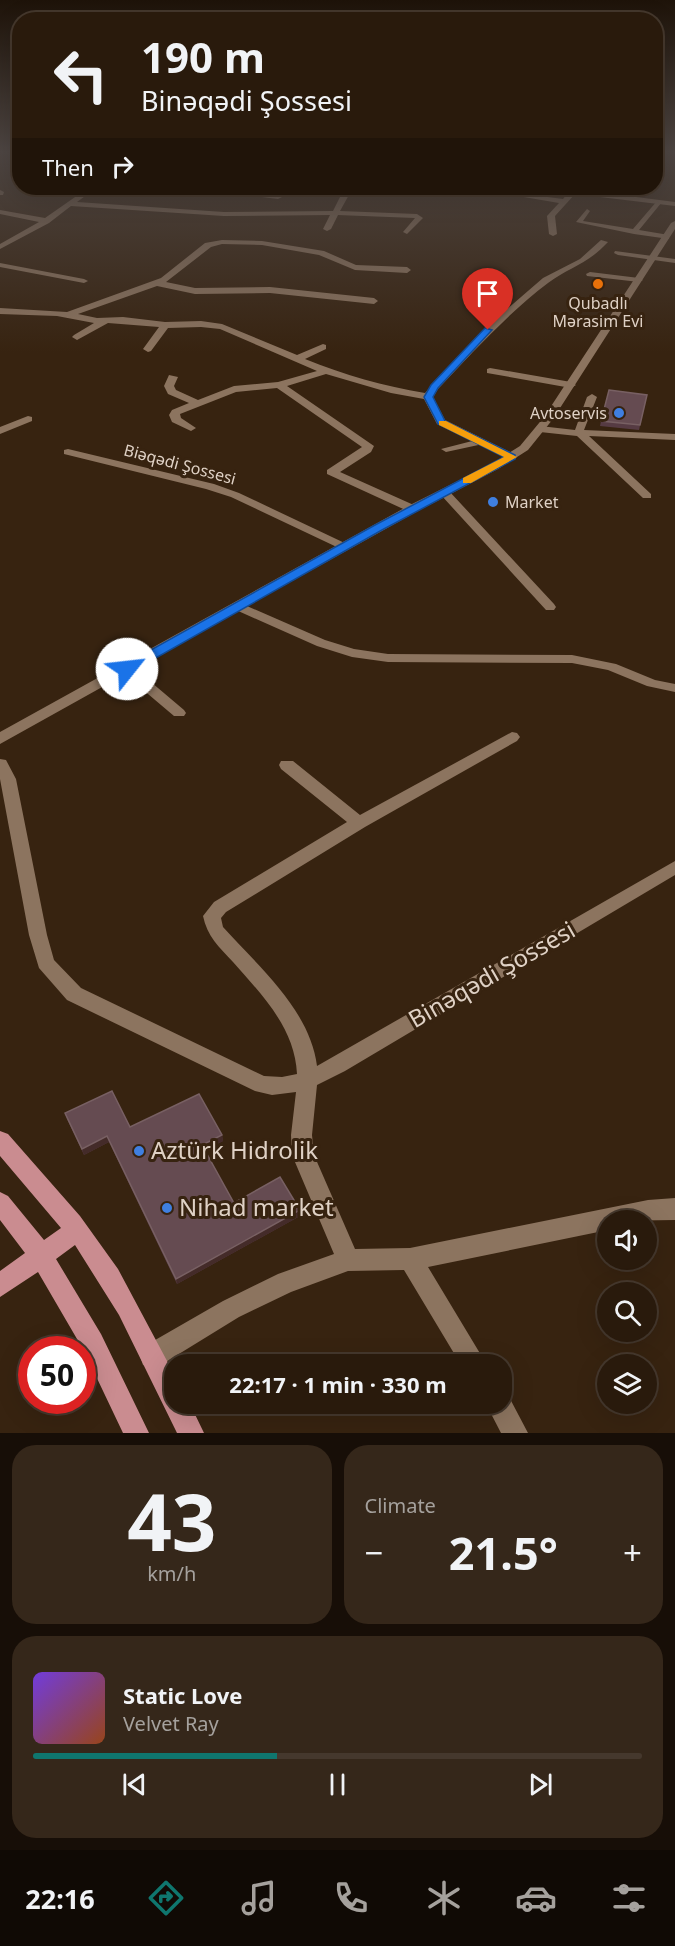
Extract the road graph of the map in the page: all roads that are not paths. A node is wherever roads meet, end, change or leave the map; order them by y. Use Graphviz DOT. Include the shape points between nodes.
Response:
graph roads {
  1 [pos="35,219"];
  2 [pos="49,219"];
  3 [pos="333,219"];
  4 [pos="418,219"];
  5 [pos="551,219"];
  6 [pos="582,219"];
  7 [pos="645,219"];
  8 [pos="46,221"];
  9 [pos="675,224"];
  10 [pos="327,229"];
  11 [pos="407,232"];
  12 [pos="634,232"];
  13 [pos="553,234"];
  14 [pos="668,240"];
  15 [pos="604,242"];
  16 [pos="0,247"];
  17 [pos="618,253"];
  18 [pos="653,258"];
  19 [pos="675,261"];
  20 [pos="0,266"];
  21 [pos="407,270"];
  22 [pos="590,274"];
  23 [pos="84,280"];
  24 [pos="639,280"];
  25 [pos="157,284"];
  26 [pos="214,292"];
  27 [pos="206,300"];
  28 [pos="374,301"];
  29 [pos="0,311"];
  30 [pos="69,315"];
  31 [pos="105,321"];
  32 [pos="165,325"];
  33 [pos="77,337"];
  34 [pos="322,347"];
  35 [pos="147,350"];
  36 [pos="298,358"];
  37 [pos="490,370"];
  38 [pos="326,371"];
  39 [pos="173,377"];
  40 [pos="279,385"];
  41 [pos="571,385"];
  42 [pos="428,397"];
  43 [pos="592,397"];
  44 [pos="196,403"];
  45 [pos="28,419"];
  46 [pos="191,428"];
  47 [pos="540,429"];
  48 [pos="0,431"];
  49 [pos="580,433"];
  50 [pos="675,437"];
  51 [pos="480,442"];
  52 [pos="446,449"];
  53 [pos="68,452"];
  54 [pos="512,457"];
  55 [pos="445,493"];
  56 [pos="647,496"];
  57 [pos="412,509"];
  58 [pos="345,546"];
  59 [pos="240,607"];
  60 [pos="550,607"];
  61 [pos="127,669"];
  62 [pos="675,688"];
  63 [pos="179,713"];
  64 [pos="512,737"];
  65 [pos="0,739"];
  66 [pos="0,764"];
  67 [pos="287,765"];
  68 [pos="360,822"];
  69 [pos="675,867"];
  70 [pos="307,1080"];
  71 [pos="0,1141"];
  72 [pos="0,1203"];
  73 [pos="675,1209"];
  74 [pos="77,1230"];
  75 [pos="42,1257"];
  76 [pos="410,1259"];
  77 [pos="348,1260"];
  78 [pos="0,1285"];
  79 [pos="468,1354"];
  80 [pos="152,1356"];
  81 [pos="164,1380"];
  82 [pos="181,1414"];
  83 [pos="505,1414"];
  84 [pos="136,1433"];
  85 [pos="191,1433"];
  86 [pos="515,1433"];
  1 -- 8 [label="street"];
  2 -- 8 [label="street"];
  3 -- 10 [label="street"];
  4 -- 11 [label="street"];
  5 -- 13 [label="street"];
  6 -- 12 [label="lane" via="579,222"];
  7 -- 12 [label="lane"];
  8 -- 16 [label="street"];
  9 -- 14 [label="street"];
  12 -- 14 [label="lane"];
  14 -- 18 [label="street"];
  15 -- 42 [label="street" via="583,261 546,280 488,330"];
  17 -- 18 [label="lane"];
  18 -- 19 [label="lane"];
  18 -- 24 [label="street"];
  20 -- 23 [label="lane"];
  21 -- 25 [label="street" via="355,267 321,253 262,243 222,242 208,245"];
  22 -- 24 [label="lane"];
  24 -- 41 [label="street"];
  25 -- 26 [label="street"];
  25 -- 30 [label="street"];
  26 -- 27 [label="street"];
  26 -- 28 [label="street" via="270,290"];
  29 -- 30 [label="street"];
  30 -- 31 [label="street"];
  31 -- 32 [label="street"];
  31 -- 33 [label="street"];
  32 -- 35 [label="street"];
  32 -- 36 [label="street" via="222,327"];
  34 -- 36 [label="street"];
  36 -- 38 [label="street"];
  37 -- 41 [label="lane"];
  38 -- 40 [label="street, Biəqədi Şossesi"];
  38 -- 42 [label="street"];
  39 -- 44 [label="street" via="172,392"];
  40 -- 44 [label="street, Biəqədi Şossesi" via="234,389"];
  40 -- 57 [label="street" via="368,446 331,472"];
  41 -- 47 [label="street"];
  42 -- 51 [label="street" via="441,422"];
  43 -- 49 [label="lane"];
  44 -- 46 [label="street, Biəqədi Şossesi" via="174,416"];
  45 -- 48 [label="street"];
  47 -- 49 [label="lane"];
  47 -- 54 [label="street"];
  49 -- 50 [label="lane"];
  49 -- 56 [label="lane"];
  51 -- 52 [label="lane"];
  51 -- 54 [label="street"];
  53 -- 58 [label="street, Biəqədi Şossesi" via="210,486"];
  54 -- 55 [label="street"];
  55 -- 57 [label="street"];
  55 -- 60 [label="lane"];
  57 -- 58 [label="street"];
  58 -- 59 [label="street"];
  59 -- 61 [label="street"];
  59 -- 62 [label="lane" via="352,653 388,658 572,659 612,667"];
  61 -- 63 [label="street"];
  61 -- 65 [label="street"];
  64 -- 68 [label="street"];
  66 -- 70 [label="street, Binəqədi Şossesi" via="8,780 46,963 67,986 105,1010 262,1085 277,1087"];
  67 -- 68 [label="street"];
  68 -- 70 [label="street" via="220,907 212,916 215,930 295,1029 304,1049"];
  69 -- 70 [label="street, Binəqədi Şossesi"];
  70 -- 77 [label="street" via="301,1147"];
  71 -- 74 [label="main road"];
  72 -- 75 [label="main road"];
  73 -- 76 [label="street" via="648,1211"];
  74 -- 75 [label="main road"];
  74 -- 80 [label="main road" via="109,1276"];
  75 -- 78 [label="main road"];
  75 -- 84 [label="main road" via="70,1302"];
  76 -- 77 [label="street"];
  76 -- 79 [label="street"];
  77 -- 80 [label="street" via="285,1282"];
  80 -- 81 [label="main road"];
  82 -- 85 [label="main road"];
  83 -- 86 [label="street"];
}
